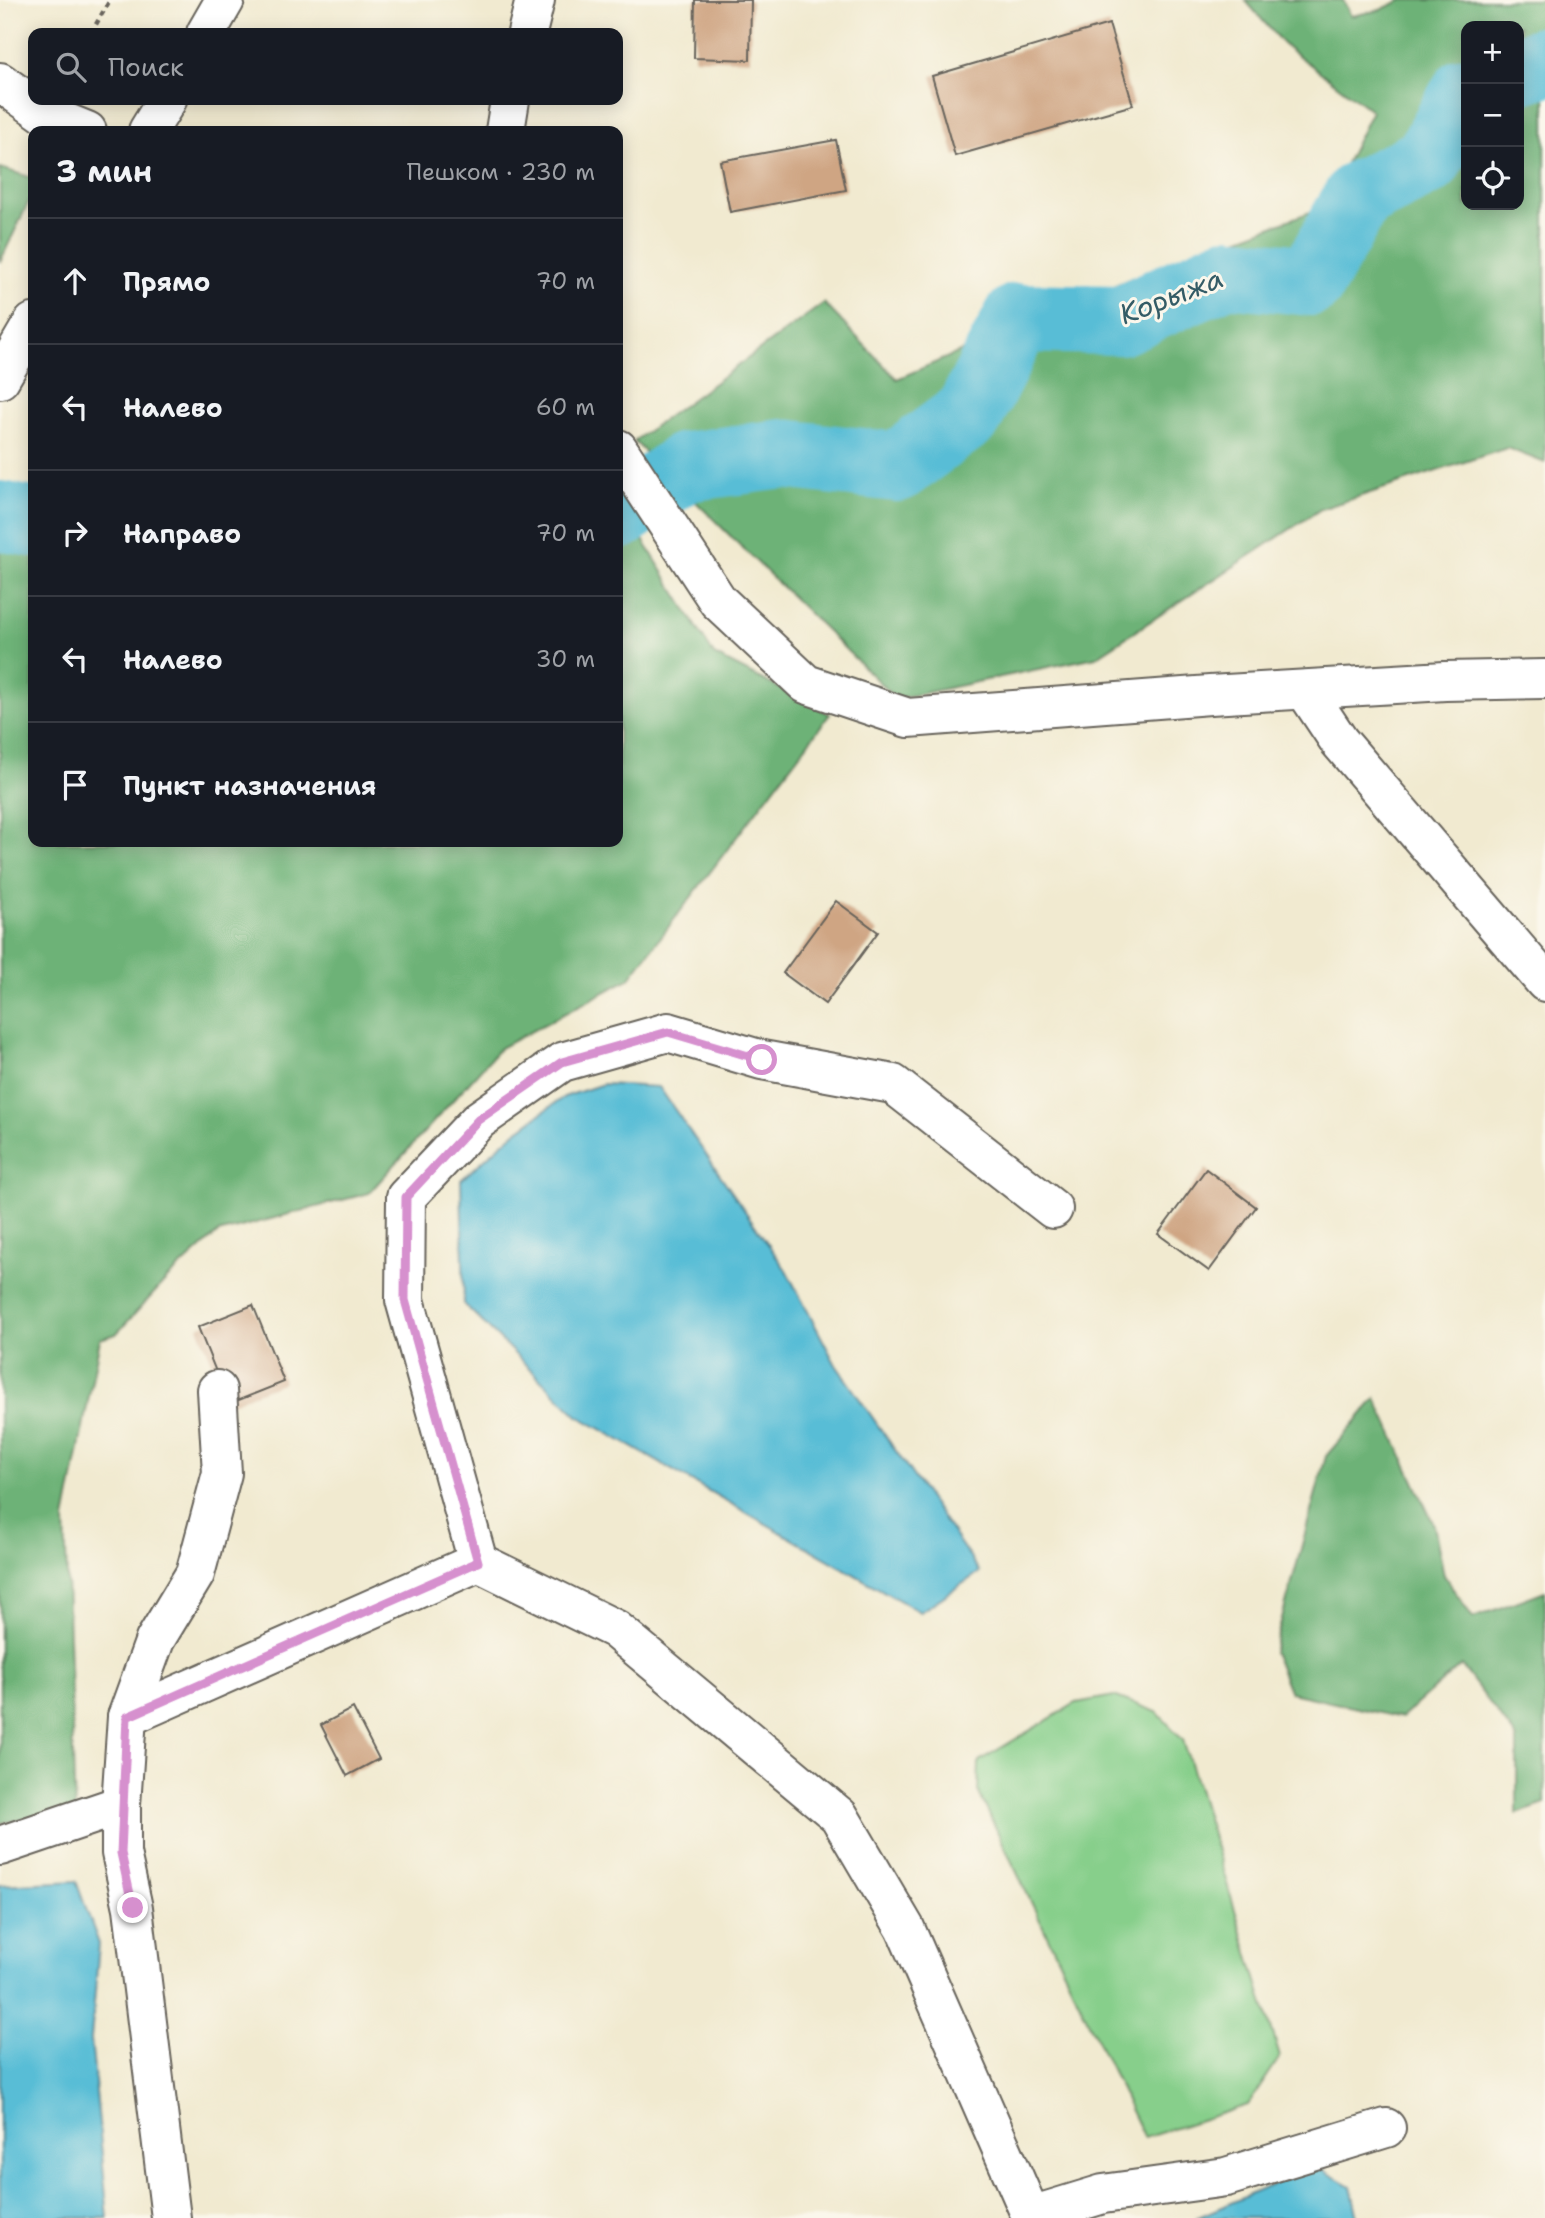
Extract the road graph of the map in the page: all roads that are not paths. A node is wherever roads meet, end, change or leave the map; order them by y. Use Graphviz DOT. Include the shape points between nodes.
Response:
graph roads {
  1 [pos="226,0"];
  2 [pos="535,0"];
  3 [pos="209,28"];
  4 [pos="528,28"];
  5 [pos="0,82"];
  6 [pos="28,102"];
  7 [pos="32,105"];
  8 [pos="164,105"];
  9 [pos="509,105"];
  10 [pos="75,126"];
  11 [pos="151,126"];
  12 [pos="506,126"];
  13 [pos="28,332"];
  14 [pos="0,379"];
  15 [pos="623,457"];
  16 [pos="1545,679"];
  17 [pos="1305,690"];
  18 [pos="1545,982"];
  19 [pos="1053,1209"];
  20 [pos="217,1390"];
  21 [pos="478,1562"];
  22 [pos="127,1717"];
  23 [pos="121,1805"];
  24 [pos="0,1846"];
  25 [pos="1386,2128"];
  26 [pos="171,2218"];
  1 -- 3 [label="street"];
  2 -- 4 [label="street"];
  5 -- 6 [label="street"];
  7 -- 10 [label="street"];
  8 -- 11 [label="street"];
  9 -- 12 [label="street"];
  13 -- 14 [label="street"];
  15 -- 17 [label="street" via="718,601 806,684 908,718"];
  16 -- 17 [label="street"];
  17 -- 18 [label="street" via="1339,741"];
  19 -- 21 [label="street" via="893,1084 762,1060 668,1032 562,1062 478,1120 406,1197 405,1300"];
  20 -- 22 [label="street" via="222,1473 195,1574 155,1640"];
  21 -- 22 [label="street"];
  21 -- 25 [label="street" via="615,1629 839,1816 905,1928 1031,2216 1103,2194 1226,2177"];
  22 -- 23 [label="street"];
  23 -- 24 [label="street"];
  23 -- 26 [label="street" via="121,1853 133,1908"];
}
